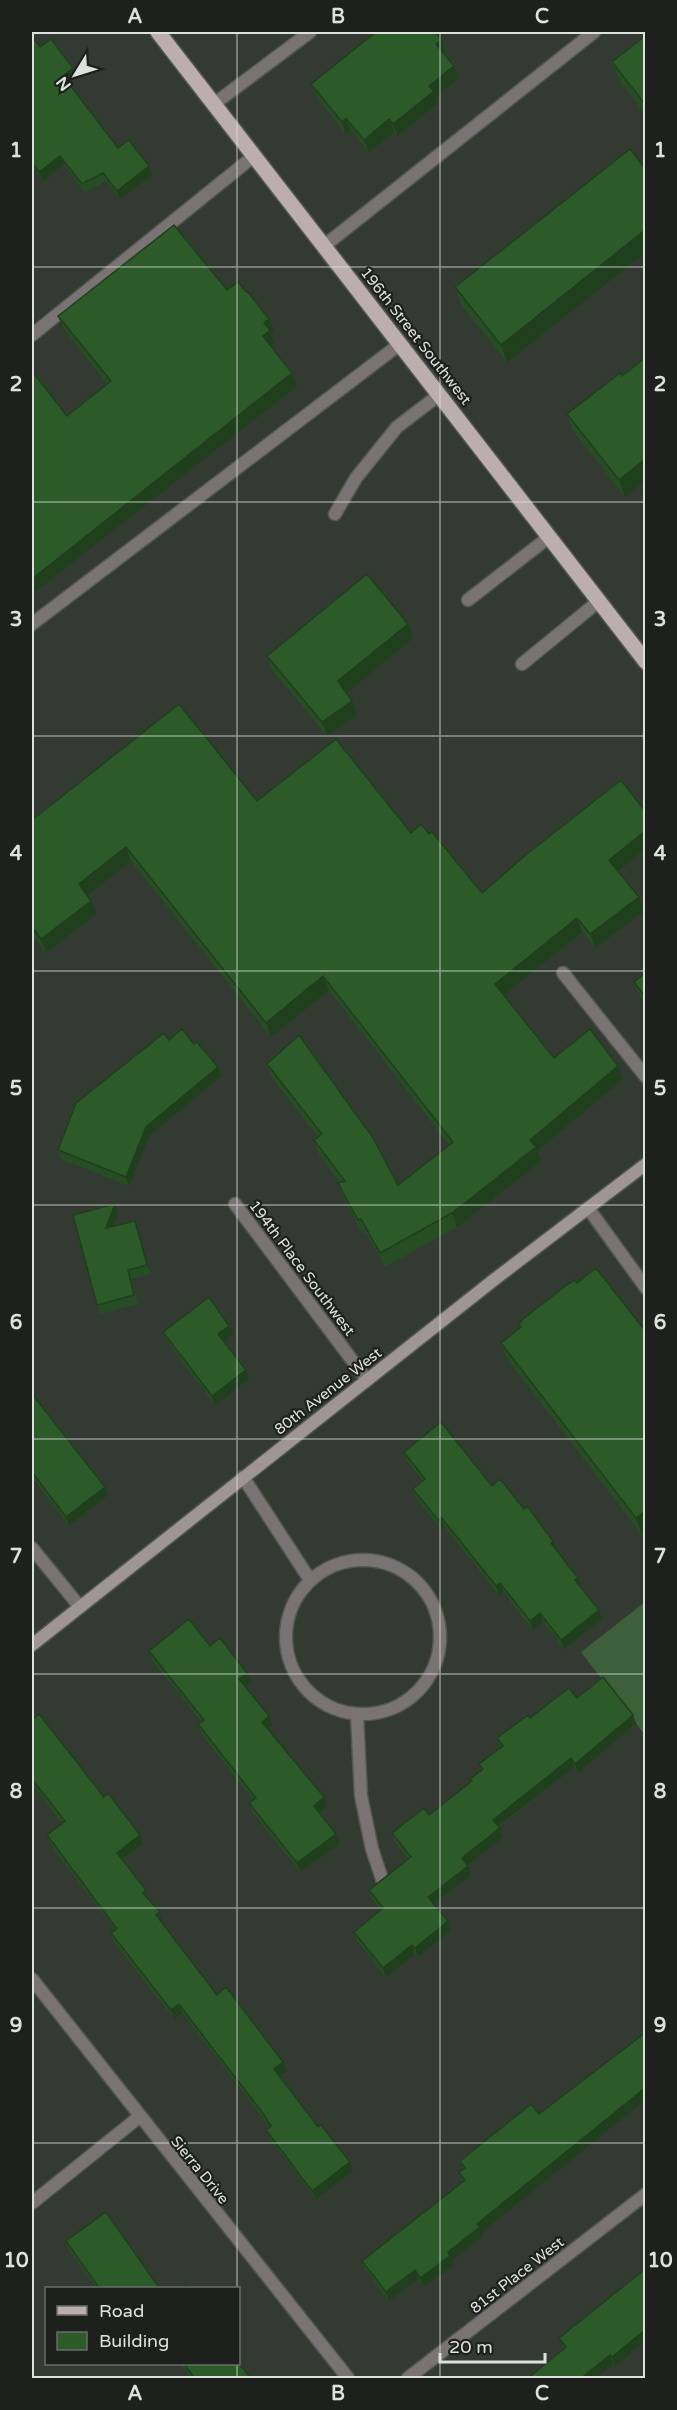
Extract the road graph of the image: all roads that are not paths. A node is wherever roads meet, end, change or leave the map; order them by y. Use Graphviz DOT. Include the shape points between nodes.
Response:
graph roads {
  1 [pos="158,32"];
  2 [pos="310,32"];
  3 [pos="594,32"];
  4 [pos="214,104"];
  5 [pos="254,156"];
  6 [pos="324,246"];
  7 [pos="32,335"];
  8 [pos="400,344"];
  9 [pos="439,395"];
  10 [pos="335,514"];
  11 [pos="549,537"];
  12 [pos="468,600"];
  13 [pos="598,601"];
  14 [pos="32,624"];
  15 [pos="645,662"];
  16 [pos="522,664"];
  17 [pos="563,973"];
  18 [pos="645,1077"];
  19 [pos="645,1164"];
  20 [pos="235,1204"];
  21 [pos="588,1208"];
  22 [pos="645,1288"];
  23 [pos="367,1380"];
  24 [pos="243,1477"];
  25 [pos="32,1548"];
  26 [pos="310,1580"];
  27 [pos="80,1607"];
  28 [pos="32,1645"];
  29 [pos="357,1715"];
  30 [pos="383,1882"];
  31 [pos="32,1979"];
  32 [pos="139,2117"];
  33 [pos="645,2194"];
  34 [pos="32,2203"];
  35 [pos="348,2379"];
  36 [pos="408,2379"];
  1 -- 4 [label="main road, 196th Street Southwest"];
  2 -- 4 [label="street"];
  3 -- 6 [label="street"];
  4 -- 5 [label="main road, 196th Street Southwest"];
  5 -- 6 [label="main road, 196th Street Southwest"];
  5 -- 7 [label="street"];
  6 -- 8 [label="main road, 196th Street Southwest"];
  8 -- 9 [label="main road, 196th Street Southwest"];
  8 -- 14 [label="street"];
  9 -- 10 [label="street" via="397,427 356,478"];
  9 -- 11 [label="main road, 196th Street Southwest"];
  11 -- 12 [label="street"];
  11 -- 13 [label="main road, 196th Street Southwest"];
  13 -- 15 [label="main road, 196th Street Southwest"];
  13 -- 16 [label="street"];
  17 -- 18 [label="street"];
  19 -- 21 [label="street, 80th Avenue West"];
  20 -- 23 [label="street, 194th Place Southwest"];
  21 -- 22 [label="street"];
  21 -- 23 [label="street, 80th Avenue West"];
  23 -- 24 [label="street, 80th Avenue West"];
  24 -- 26 [label="street"];
  24 -- 27 [label="street, 80th Avenue West"];
  25 -- 27 [label="street"];
  26 -- 29 [label="street" via="294,1600 286,1624 286,1650 295,1674 311,1695 333,1709"];
  26 -- 29 [label="street" via="332,1566 357,1560 382,1562 405,1572 424,1589 436,1612 441,1637 437,1662 425,1685 406,1702 383,1713"];
  27 -- 28 [label="street, 80th Avenue West"];
  29 -- 30 [label="street" via="361,1796"];
  31 -- 32 [label="street, Sierra Drive"];
  32 -- 34 [label="street"];
  32 -- 35 [label="street, Sierra Drive"];
  33 -- 36 [label="street, 81st Place West"];
}
